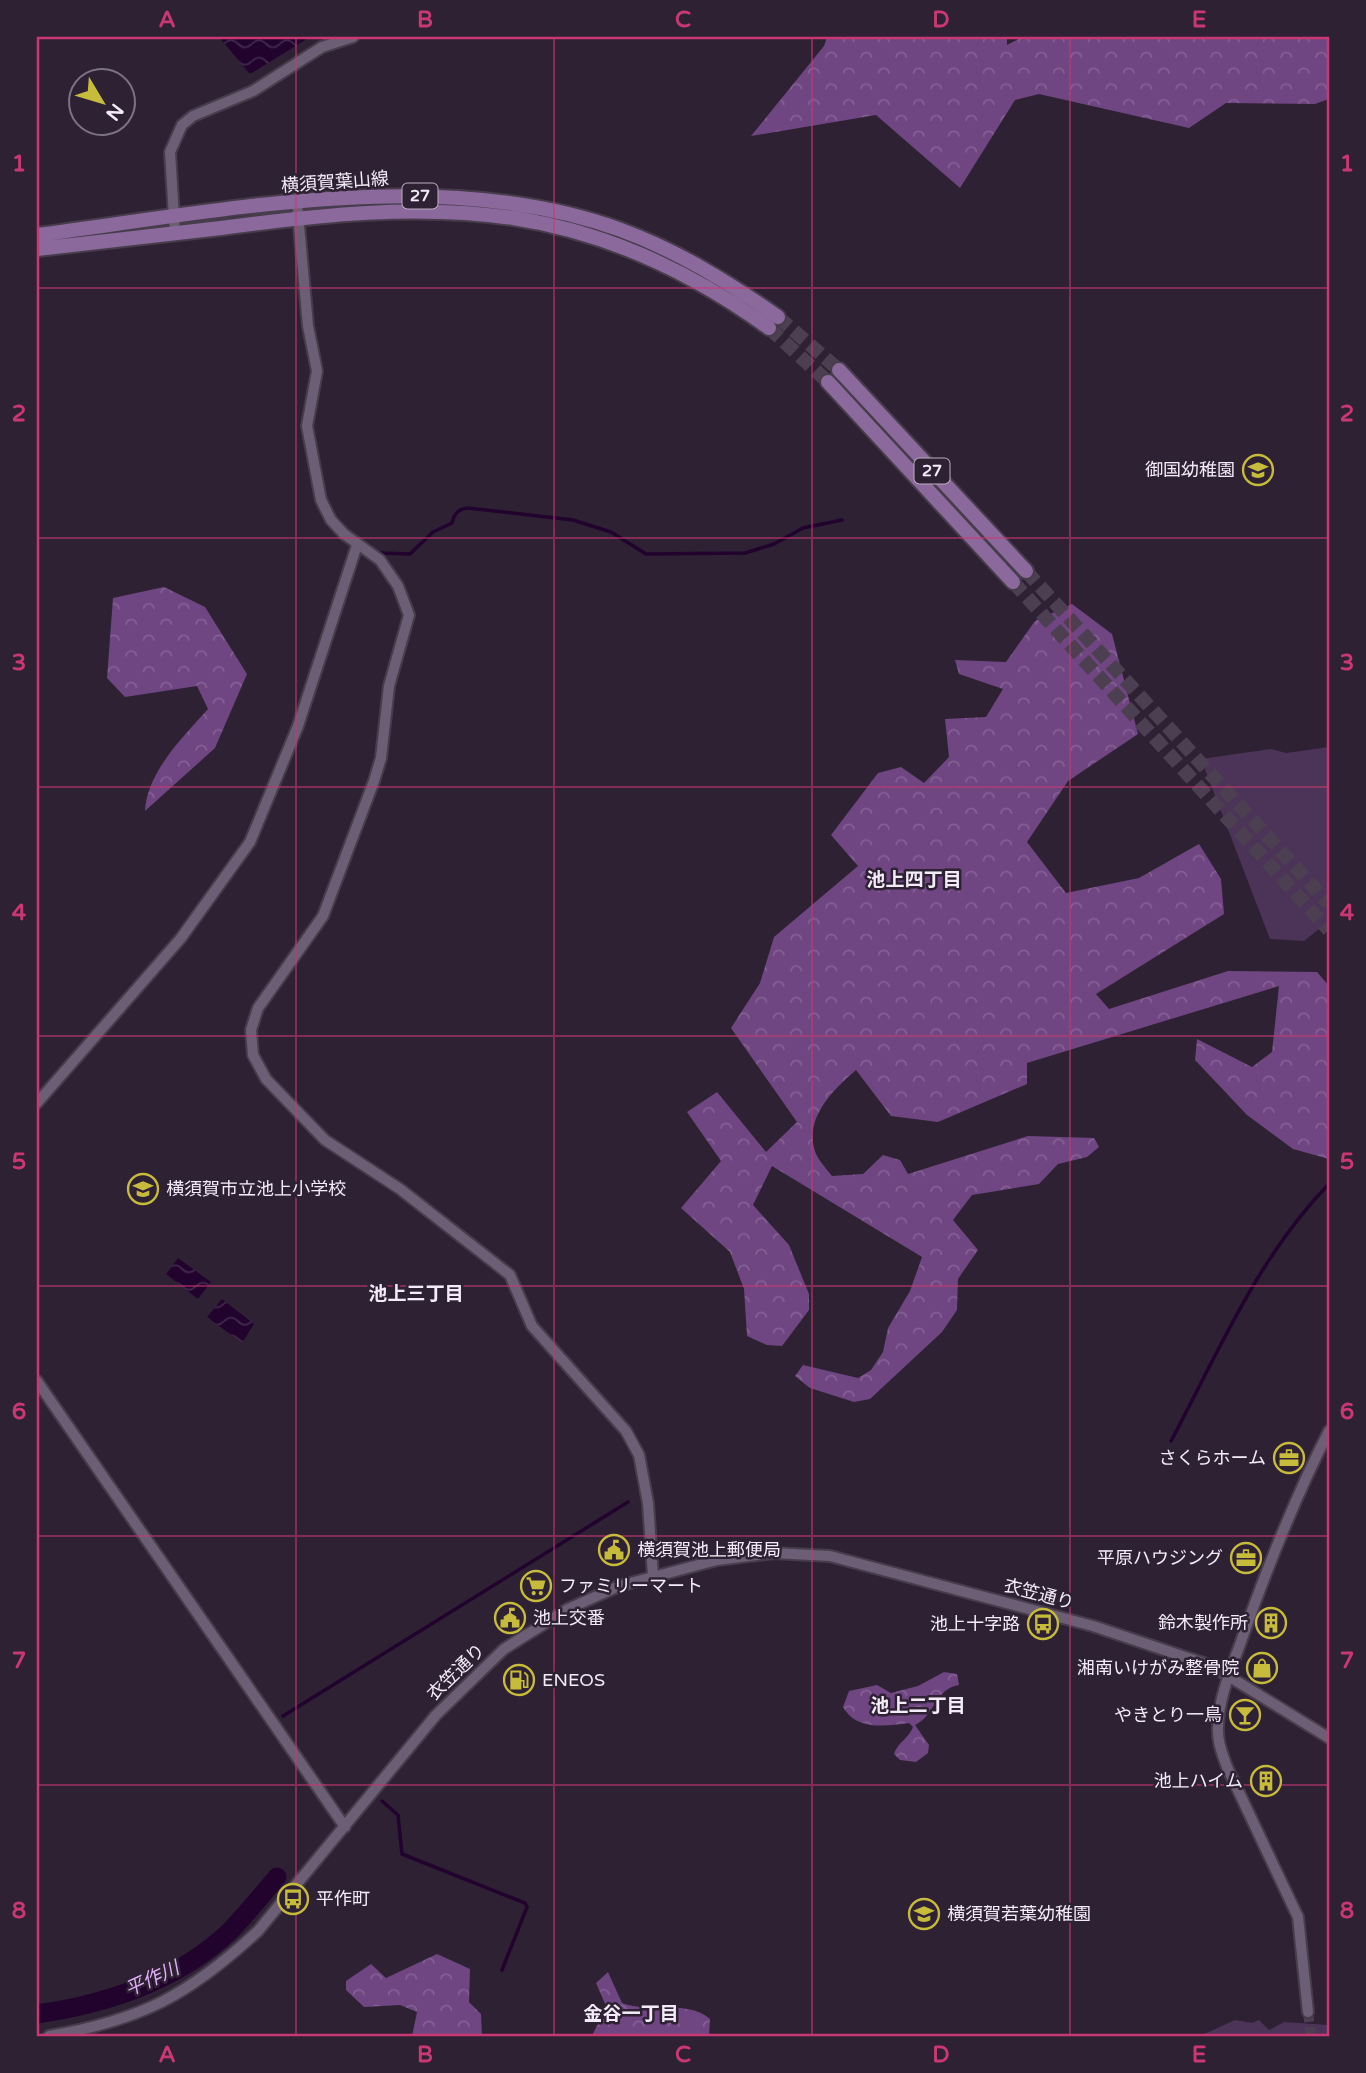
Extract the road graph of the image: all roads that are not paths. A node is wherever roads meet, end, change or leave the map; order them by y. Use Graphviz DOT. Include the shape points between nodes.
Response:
graph roads {
  1 [pos="353,37"];
  2 [pos="297,203"];
  3 [pos="174,217"];
  4 [pos="298,218"];
  5 [pos="175,233"];
  6 [pos="37,235"];
  7 [pos="37,249"];
  8 [pos="839,370"];
  9 [pos="828,382"];
  10 [pos="358,545"];
  11 [pos="1026,571"];
  12 [pos="1013,582"];
  13 [pos="37,1102"];
  14 [pos="37,1381"];
  15 [pos="1329,1431"];
  16 [pos="653,1576"];
  17 [pos="1229,1676"];
  18 [pos="1329,1738"];
  19 [pos="345,1827"];
  20 [pos="1308,2012"];
  21 [pos="49,2036"];
  1 -- 3 [label="street" via="322,47 253,91 182,125 170,152"];
  2 -- 3 [label="main road, 横須賀葉山線 / 27"];
  2 -- 4 [label="street"];
  2 -- 4 [label="main road, 横須賀葉山線 / 27" via="428,196 547,209 621,230 700,265 773,322 678,271 602,240 555,227 513,218 426,211"];
  3 -- 5 [label="street"];
  3 -- 6 [label="main road, 横須賀葉山線 / 27"];
  4 -- 5 [label="main road, 横須賀葉山線 / 27"];
  4 -- 10 [label="street" via="317,371 307,426 321,500 331,520"];
  5 -- 7 [label="main road, 横須賀葉山線 / 27"];
  8 -- 11 [label="main road, 27"];
  9 -- 12 [label="main road, 27"];
  10 -- 13 [label="street" via="298,726 250,842 181,938"];
  10 -- 16 [label="street" via="380,559 398,586 409,615 389,686 381,758 323,916 258,1008 251,1030 253,1055 266,1079 325,1140 400,1189 510,1275 532,1326 626,1431 639,1455 649,1503"];
  14 -- 19 [label="street"];
  15 -- 17 [label="street" via="1297,1491"];
  16 -- 17 [label="street, 衣笠通り" via="717,1560 774,1553 830,1556 1093,1626 1174,1651"];
  16 -- 19 [label="street, 衣笠通り" via="568,1609 504,1649 436,1715"];
  17 -- 18 [label="street, 衣笠通り"];
  17 -- 20 [label="street" via="1219,1708 1218,1742 1298,1917"];
  19 -- 21 [label="street, 衣笠通り" via="258,1931 191,1987 119,2021"];
}
